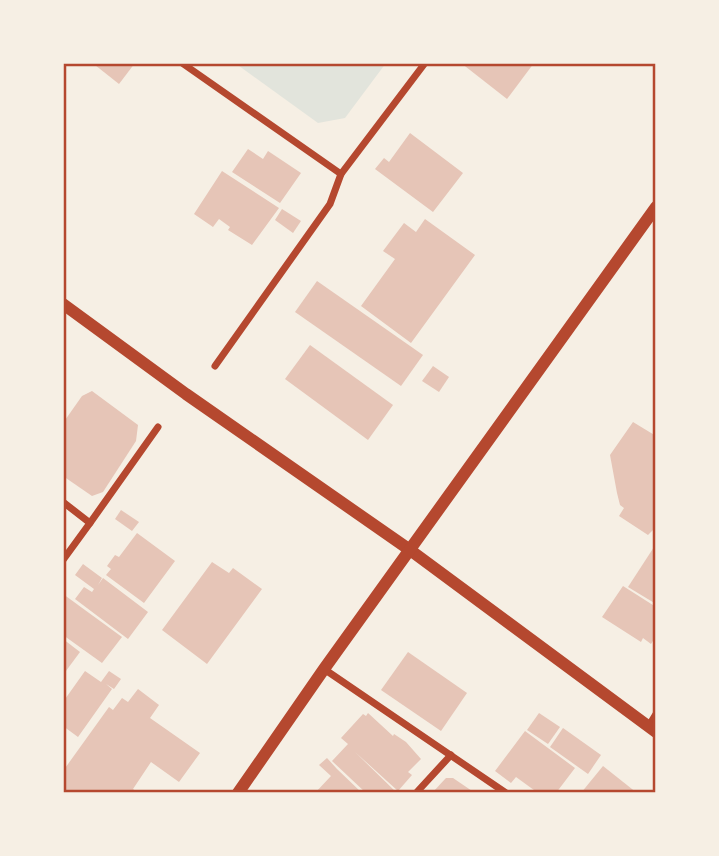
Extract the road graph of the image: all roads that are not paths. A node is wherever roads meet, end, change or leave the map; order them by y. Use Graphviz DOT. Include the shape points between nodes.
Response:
graph roads {
  1 [pos="182,63"];
  2 [pos="425,63"];
  3 [pos="341,174"];
  4 [pos="656,207"];
  5 [pos="63,304"];
  6 [pos="215,366"];
  7 [pos="158,427"];
  8 [pos="63,502"];
  9 [pos="90,523"];
  10 [pos="410,550"];
  11 [pos="63,561"];
  12 [pos="324,670"];
  13 [pos="656,714"];
  14 [pos="652,729"];
  15 [pos="451,755"];
  16 [pos="238,793"];
  17 [pos="416,793"];
  18 [pos="506,793"];
  1 -- 3 [label="street"];
  2 -- 3 [label="street"];
  3 -- 6 [label="street" via="330,204"];
  4 -- 10 [label="street"];
  5 -- 10 [label="street"];
  7 -- 9 [label="street"];
  8 -- 9 [label="street"];
  9 -- 11 [label="street"];
  10 -- 12 [label="street"];
  10 -- 14 [label="street"];
  12 -- 15 [label="street"];
  12 -- 16 [label="street"];
  13 -- 14 [label="street"];
  15 -- 17 [label="street"];
  15 -- 18 [label="street"];
}
